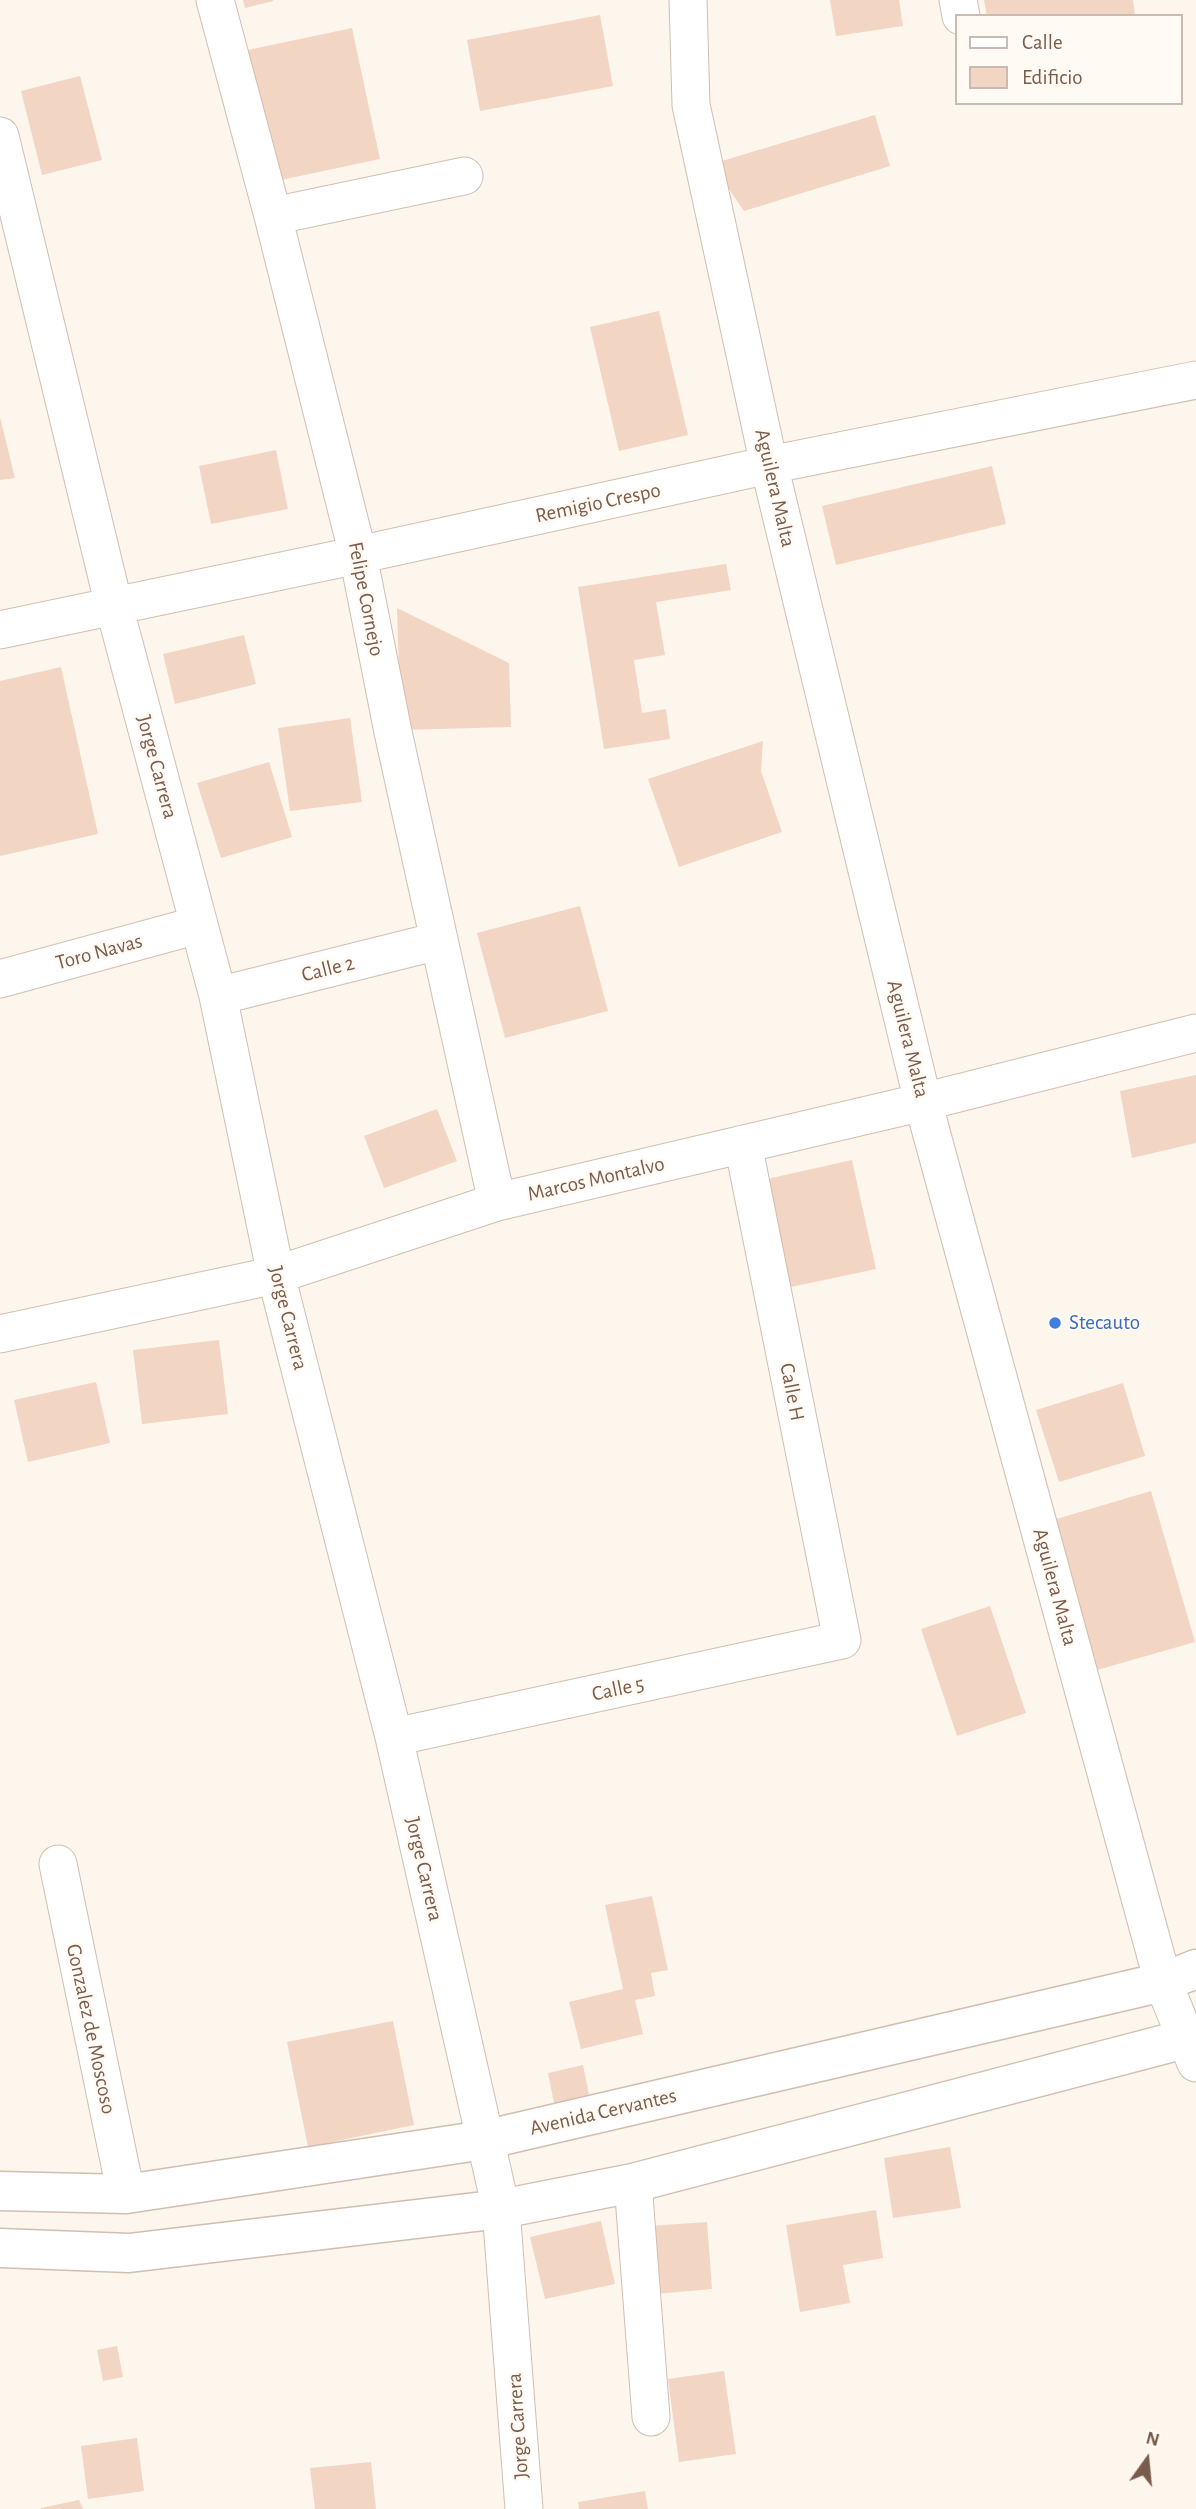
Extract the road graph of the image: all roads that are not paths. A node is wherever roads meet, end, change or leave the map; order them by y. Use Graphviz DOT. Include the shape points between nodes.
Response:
graph roads {
  1 [pos="215,0"];
  2 [pos="688,0"];
  3 [pos="0,136"];
  4 [pos="464,176"];
  5 [pos="273,216"];
  6 [pos="1196,380"];
  7 [pos="769,465"];
  8 [pos="358,555"];
  9 [pos="114,606"];
  10 [pos="0,630"];
  11 [pos="198,925"];
  12 [pos="438,942"];
  13 [pos="0,979"];
  14 [pos="218,996"];
  15 [pos="1196,1033"];
  16 [pos="923,1102"];
  17 [pos="743,1144"];
  18 [pos="497,1202"];
  19 [pos="276,1275"];
  20 [pos="0,1334"];
  21 [pos="842,1640"];
  22 [pos="394,1737"];
  23 [pos="58,1864"];
  24 [pos="1180,1976"];
  25 [pos="1193,2046"];
  26 [pos="484,2140"];
  27 [pos="633,2183"];
  28 [pos="0,2191"];
  29 [pos="126,2194"];
  30 [pos="501,2208"];
  31 [pos="0,2248"];
  32 [pos="651,2417"];
  33 [pos="524,2509"];
  1 -- 5 [label="street, Felipe Cornejo"];
  2 -- 7 [label="street, Aguilera Malta" via="691,105"];
  3 -- 9 [label="street, Jorge Carrera"];
  4 -- 5 [label="street"];
  5 -- 8 [label="street, Felipe Cornejo"];
  6 -- 7 [label="street, Remigio Crespo"];
  7 -- 8 [label="street, Remigio Crespo"];
  7 -- 16 [label="street, Aguilera Malta"];
  8 -- 9 [label="street, Remigio Crespo"];
  8 -- 12 [label="street, Felipe Cornejo"];
  9 -- 10 [label="street, Remigio Crespo"];
  9 -- 11 [label="street, Jorge Carrera"];
  11 -- 13 [label="street, Toro Navas"];
  11 -- 14 [label="street, Jorge Carrera"];
  12 -- 14 [label="street, Calle 2"];
  12 -- 18 [label="street, Felipe Cornejo"];
  14 -- 19 [label="street, Jorge Carrera"];
  15 -- 16 [label="street, Marcos Montalvo"];
  16 -- 17 [label="street, Marcos Montalvo"];
  16 -- 24 [label="street, Aguilera Malta"];
  17 -- 18 [label="street, Marcos Montalvo"];
  17 -- 21 [label="street, Calle H"];
  18 -- 19 [label="street, Marcos Montalvo"];
  19 -- 20 [label="street, Marcos Montalvo"];
  19 -- 22 [label="street, Jorge Carrera"];
  21 -- 22 [label="street, Calle 5"];
  22 -- 26 [label="street, Jorge Carrera"];
  23 -- 29 [label="street, Gonzalez de Moscoso"];
  24 -- 25 [label="street, Aguilera Malta"];
  24 -- 26 [label="street, Avenida Cervantes"];
  25 -- 27 [label="street"];
  26 -- 29 [label="street, Avenida Cervantes"];
  26 -- 30 [label="street, Jorge Carrera"];
  27 -- 30 [label="street"];
  27 -- 32 [label="street"];
  28 -- 29 [label="street, Avenida Cervantes"];
  30 -- 31 [label="street" via="129,2253"];
  30 -- 33 [label="street, Jorge Carrera"];
}
